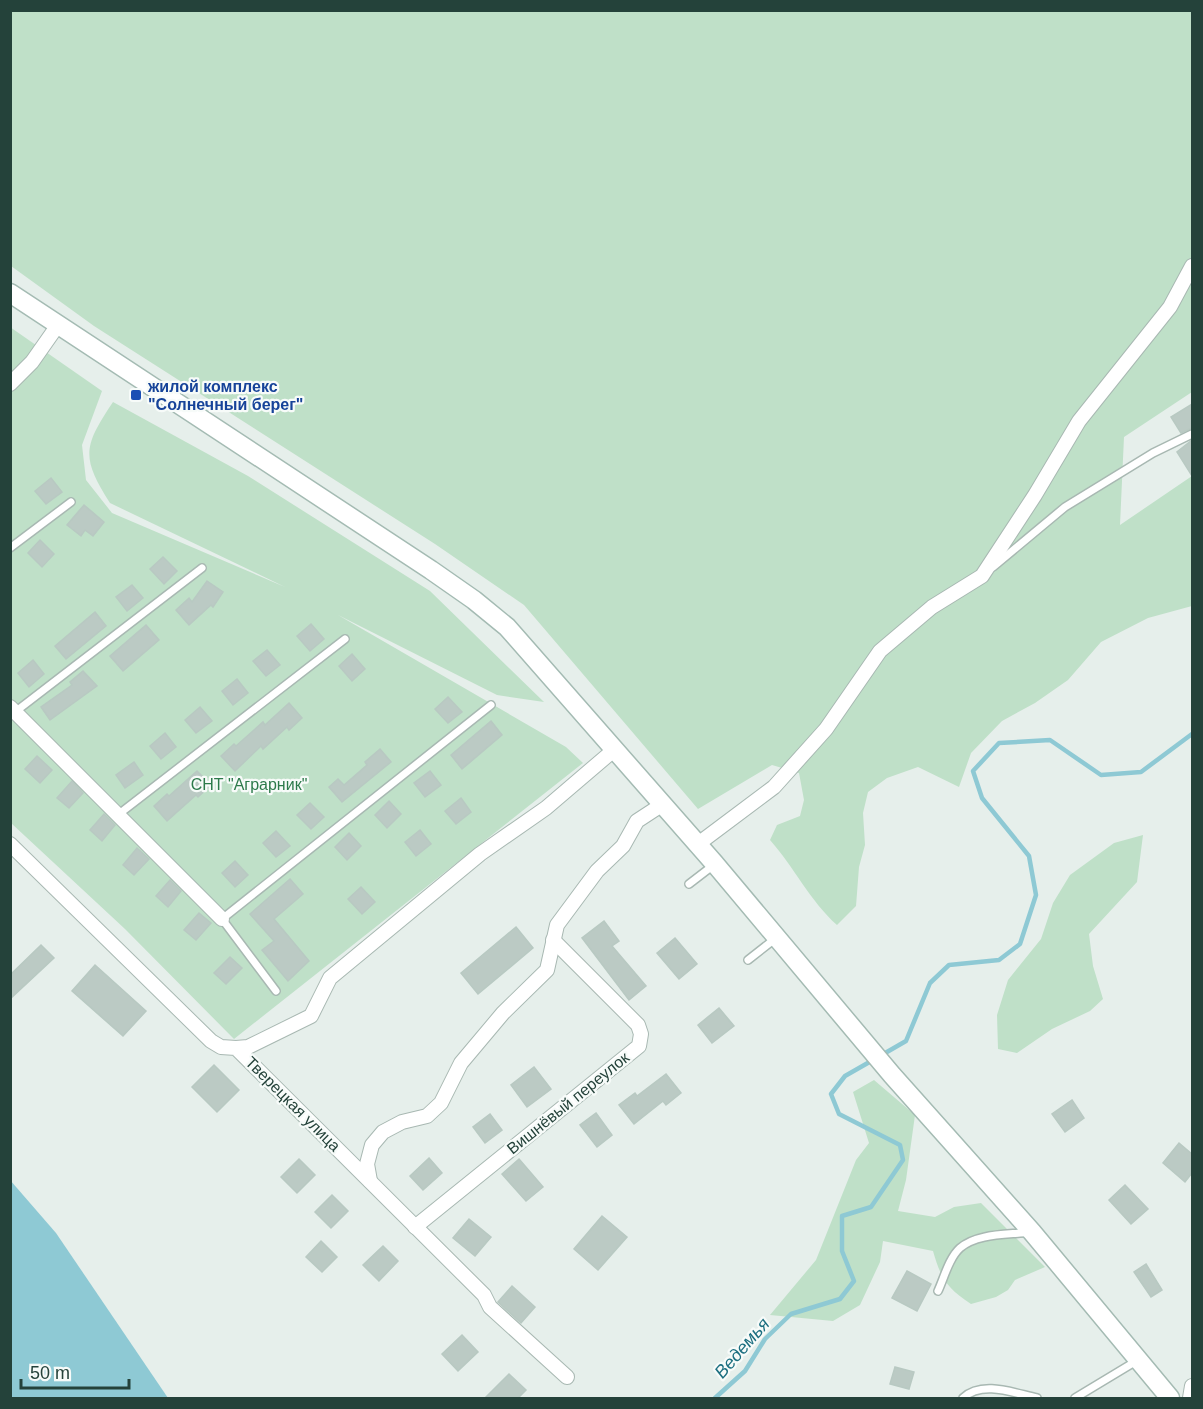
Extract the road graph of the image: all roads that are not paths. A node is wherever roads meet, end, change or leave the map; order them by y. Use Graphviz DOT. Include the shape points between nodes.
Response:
graph roads {
  1 [pos="1192,266"];
  2 [pos="10,293"];
  3 [pos="58,325"];
  4 [pos="10,384"];
  5 [pos="1192,434"];
  6 [pos="71,502"];
  7 [pos="10,548"];
  8 [pos="202,568"];
  9 [pos="982,576"];
  10 [pos="345,639"];
  11 [pos="491,705"];
  12 [pos="13,710"];
  13 [pos="615,749"];
  14 [pos="663,804"];
  15 [pos="119,814"];
  16 [pos="10,844"];
  17 [pos="698,844"];
  18 [pos="715,864"];
  19 [pos="689,884"];
  20 [pos="222,919"];
  21 [pos="777,937"];
  22 [pos="553,940"];
  23 [pos="748,960"];
  24 [pos="276,991"];
  25 [pos="236,1048"];
  26 [pos="370,1181"];
  27 [pos="415,1227"];
  28 [pos="1032,1232"];
  29 [pos="938,1291"];
  30 [pos="1138,1360"];
  31 [pos="567,1377"];
  32 [pos="1192,1386"];
  33 [pos="963,1398"];
  34 [pos="1036,1398"];
  35 [pos="1075,1398"];
  36 [pos="1170,1398"];
  37 [pos="1190,1398"];
  1 -- 9 [label="street" via="1170,307 1079,421"];
  2 -- 3 [label="main road"];
  3 -- 4 [label="street" via="32,362"];
  3 -- 13 [label="main road" via="480,604 517,637"];
  5 -- 9 [label="lane" via="1065,507"];
  6 -- 7 [label="lane"];
  8 -- 12 [label="lane"];
  9 -- 17 [label="street" via="932,607 880,651 826,729 774,787"];
  10 -- 15 [label="lane"];
  11 -- 20 [label="lane"];
  12 -- 15 [label="street"];
  13 -- 14 [label="main road"];
  13 -- 25 [label="street" via="330,978 311,1016 248,1047"];
  14 -- 17 [label="main road"];
  14 -- 22 [label="street" via="637,821 623,846 597,871 557,925"];
  15 -- 20 [label="street"];
  16 -- 25 [label="street, Тверецкая улица" via="211,1041 221,1047"];
  17 -- 18 [label="main road"];
  18 -- 19 [label="lane"];
  18 -- 21 [label="main road"];
  20 -- 24 [label="lane"];
  21 -- 23 [label="lane"];
  21 -- 28 [label="main road" via="892,1075"];
  22 -- 26 [label="street" via="547,970 503,1013 462,1063 441,1103 427,1116 383,1132 372,1145 367,1164"];
  22 -- 27 [label="street, Вишнёвый переулок" via="638,1025 642,1034 639,1046"];
  25 -- 26 [label="street, Тверецкая улица"];
  26 -- 27 [label="street, Тверецкая улица"];
  27 -- 31 [label="street, Тверецкая улица" via="484,1295 490,1306"];
  28 -- 29 [label="lane" via="981,1238 961,1247"];
  28 -- 30 [label="main road"];
  30 -- 35 [label="lane"];
  30 -- 36 [label="main road"];
  32 -- 37 [label="street"];
  33 -- 34 [label="lane" via="975,1390 990,1388"];
}
